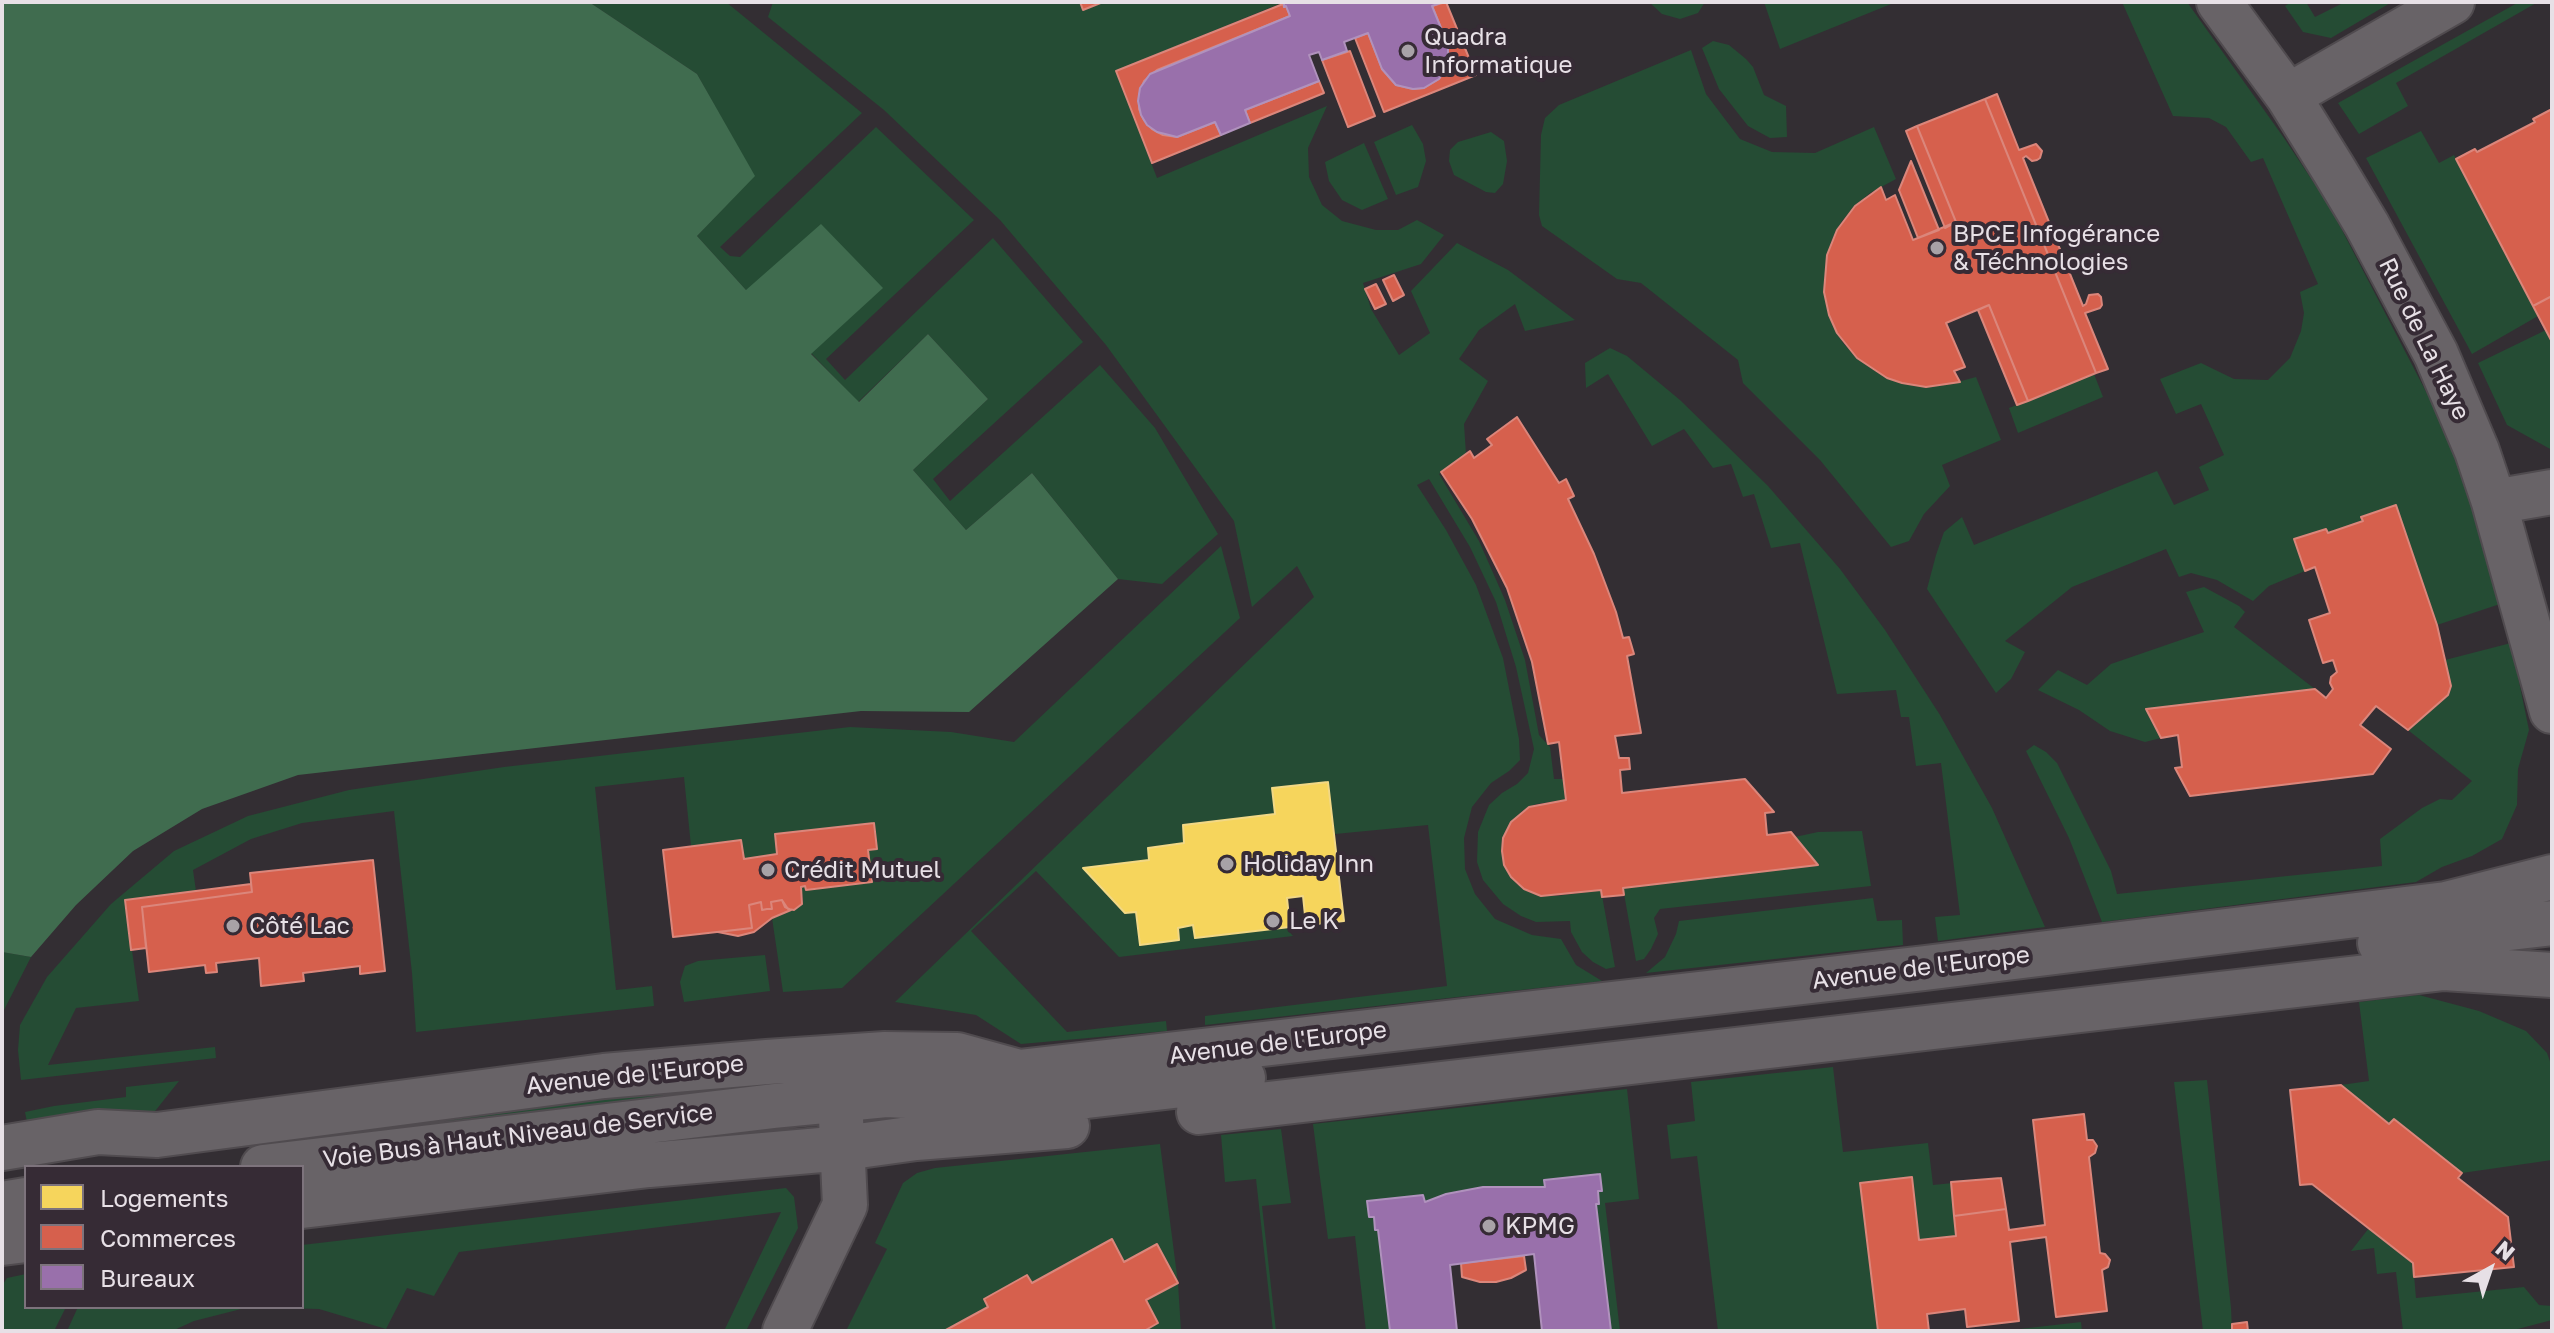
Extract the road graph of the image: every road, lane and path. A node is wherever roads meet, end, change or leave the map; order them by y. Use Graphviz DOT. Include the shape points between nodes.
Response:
graph roads {
  1 [pos="2219,2"];
  2 [pos="2452,2"];
  3 [pos="2288,96"];
  4 [pos="2552,492"];
  5 [pos="2494,502"];
  6 [pos="2552,711"];
  7 [pos="2552,877"];
  8 [pos="2552,923"];
  9 [pos="2552,975"];
  10 [pos="834,1057"];
  11 [pos="838,1100"];
  12 [pos="774,1106"];
  13 [pos="2,1148"];
  14 [pos="844,1148"];
  15 [pos="280,1165"];
  16 [pos="24,1200"];
  17 [pos="2,1204"];
  18 [pos="304,1206"];
  19 [pos="24,1240"];
  20 [pos="2,1243"];
  21 [pos="785,1331"];
  1 -- 3 [label="street, Rue de La Haye"];
  2 -- 3 [label="street"];
  3 -- 5 [label="street, Rue de La Haye" via="2367,225 2436,354"];
  4 -- 5 [label="street"];
  5 -- 6 [label="street, Rue de La Haye"];
  7 -- 10 [label="street, Avenue de l'Europe" via="2431,906 1019,1072 957,1055"];
  8 -- 11 [label="street, Avenue de l'Europe" via="1087,1096 1011,1101 886,1095"];
  9 -- 14 [label="street" via="2444,968"];
  10 -- 11 [label="street"];
  10 -- 13 [label="street, Avenue de l'Europe" via="604,1076 157,1135 98,1132"];
  11 -- 12 [label="street, Avenue de l'Europe"];
  11 -- 14 [label="street"];
  12 -- 15 [label="street, Voie Bus à Haut Niveau de Service"];
  14 -- 18 [label="street"];
  14 -- 21 [label="street" via="845,1205"];
  16 -- 17 [label="street"];
  19 -- 20 [label="street"];
}
